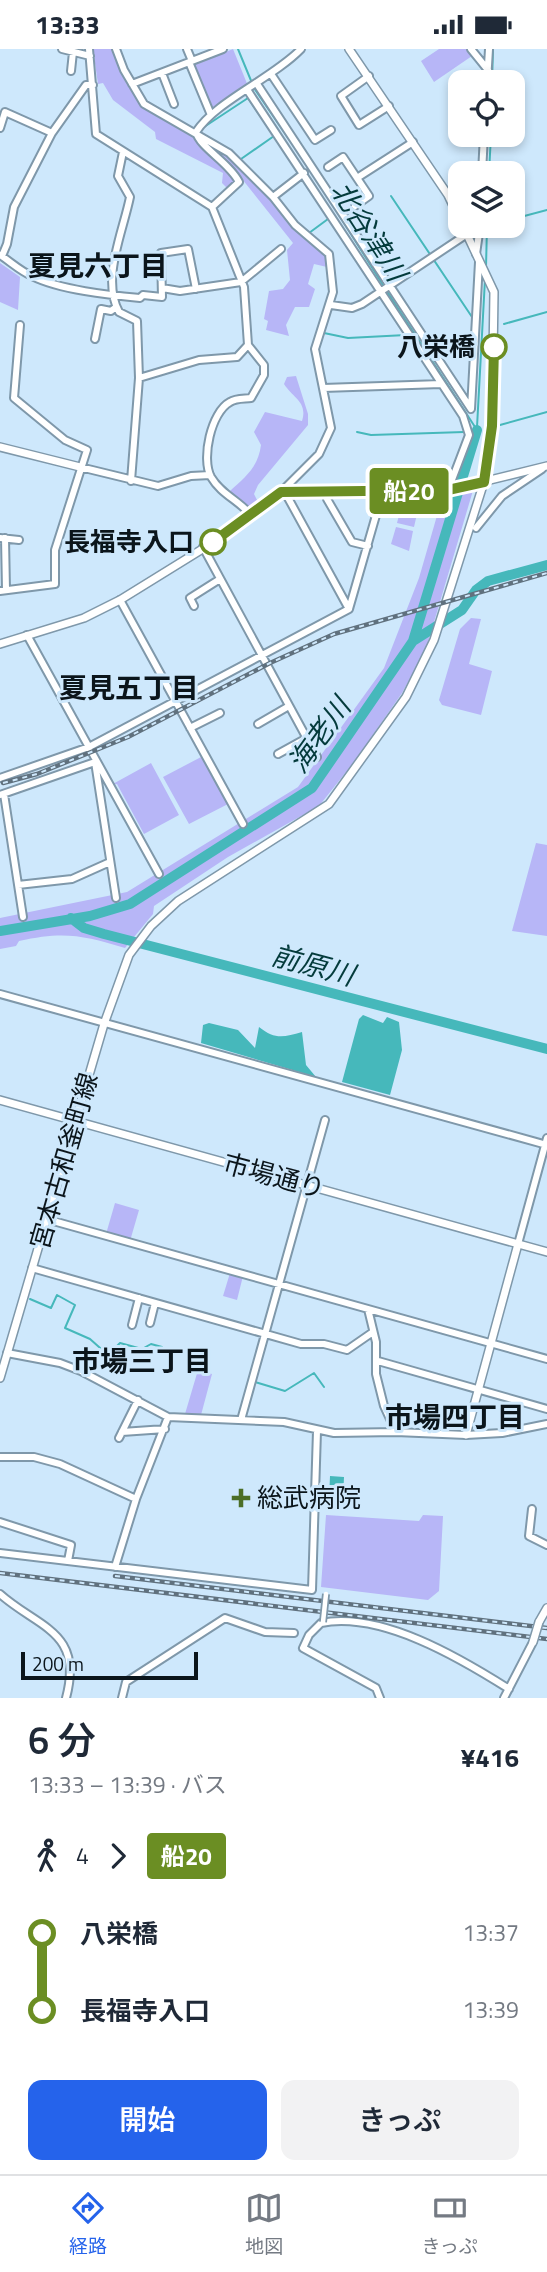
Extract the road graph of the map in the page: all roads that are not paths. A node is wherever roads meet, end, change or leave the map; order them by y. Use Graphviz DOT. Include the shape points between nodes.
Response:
graph roads {
  1 [pos="62,49"];
  2 [pos="116,49"];
  3 [pos="187,49"];
  4 [pos="301,49"];
  5 [pos="349,49"];
  6 [pos="471,49"];
  7 [pos="489,49"];
  8 [pos="220,50"];
  9 [pos="73,52"];
  10 [pos="89,52"];
  11 [pos="191,62"];
  12 [pos="488,70"];
  13 [pos="71,71"];
  14 [pos="162,73"];
  15 [pos="271,74"];
  16 [pos="369,76"];
  17 [pos="93,85"];
  18 [pos="132,85"];
  19 [pos="253,87"];
  20 [pos="174,104"];
  21 [pos="389,106"];
  22 [pos="211,115"];
  23 [pos="0,128"];
  24 [pos="331,131"];
  25 [pos="197,132"];
  26 [pos="52,133"];
  27 [pos="413,142"];
  28 [pos="123,152"];
  29 [pos="328,167"];
  30 [pos="304,173"];
  31 [pos="357,179"];
  32 [pos="273,197"];
  33 [pos="448,200"];
  34 [pos="355,206"];
  35 [pos="212,208"];
  36 [pos="454,238"];
  37 [pos="469,238"];
  38 [pos="480,238"];
  39 [pos="281,249"];
  40 [pos="1,256"];
  41 [pos="479,259"];
  42 [pos="240,282"];
  43 [pos="162,288"];
  44 [pos="384,288"];
  45 [pos="195,289"];
  46 [pos="112,295"];
  47 [pos="331,305"];
  48 [pos="116,307"];
  49 [pos="20,325"];
  50 [pos="95,339"];
  51 [pos="248,345"];
  52 [pos="139,378"];
  53 [pos="441,384"];
  54 [pos="323,388"];
  55 [pos="0,447"];
  56 [pos="547,466"];
  57 [pos="80,467"];
  58 [pos="210,475"];
  59 [pos="131,481"];
  60 [pos="484,482"];
  61 [pos="451,487"];
  62 [pos="327,491"];
  63 [pos="383,491"];
  64 [pos="286,492"];
  65 [pos="250,515"];
  66 [pos="476,528"];
  67 [pos="3,538"];
  68 [pos="19,540"];
  69 [pos="368,546"];
  70 [pos="203,548"];
  71 [pos="220,579"];
  72 [pos="3,591"];
  73 [pos="120,600"];
  74 [pos="194,605"];
  75 [pos="349,610"];
  76 [pos="27,635"];
  77 [pos="0,645"];
  78 [pos="262,657"];
  79 [pos="177,703"];
  80 [pos="289,706"];
  81 [pos="220,713"];
  82 [pos="258,724"];
  83 [pos="190,728"];
  84 [pos="307,738"];
  85 [pos="89,747"];
  86 [pos="278,754"];
  87 [pos="317,757"];
  88 [pos="95,762"];
  89 [pos="0,776"];
  90 [pos="2,795"];
  91 [pos="243,824"];
  92 [pos="110,862"];
  93 [pos="159,874"];
  94 [pos="18,885"];
  95 [pos="116,898"];
  96 [pos="23,917"];
  97 [pos="0,994"];
  98 [pos="104,1024"];
  99 [pos="0,1100"];
  100 [pos="75,1121"];
  101 [pos="325,1121"];
  102 [pos="546,1143"];
  103 [pos="306,1185"];
  104 [pos="46,1219"];
  105 [pos="518,1244"];
  106 [pos="547,1252"];
  107 [pos="32,1268"];
  108 [pos="278,1285"];
  109 [pos="139,1298"];
  110 [pos="155,1303"];
  111 [pos="368,1309"];
  112 [pos="150,1323"];
  113 [pos="132,1325"];
  114 [pos="373,1332"];
  115 [pos="265,1333"];
  116 [pos="491,1343"];
  117 [pos="7,1353"];
  118 [pos="547,1359"];
  119 [pos="378,1361"];
  120 [pos="0,1378"];
  121 [pos="478,1391"];
  122 [pos="138,1400"];
  123 [pos="547,1409"];
  124 [pos="168,1417"];
  125 [pos="241,1420"];
  126 [pos="547,1424"];
  127 [pos="165,1429"];
  128 [pos="317,1431"];
  129 [pos="396,1432"];
  130 [pos="466,1435"];
  131 [pos="0,1457"];
  132 [pos="136,1499"];
  133 [pos="532,1509"];
  134 [pos="0,1522"];
  135 [pos="547,1545"];
  136 [pos="0,1553"];
  137 [pos="68,1561"];
  138 [pos="115,1567"];
  139 [pos="0,1594"];
  140 [pos="326,1594"];
  141 [pos="547,1608"];
  142 [pos="542,1621"];
  143 [pos="323,1622"];
  144 [pos="294,1633"];
  145 [pos="533,1642"];
  146 [pos="509,1689"];
  147 [pos="66,1698"];
  148 [pos="122,1698"];
  149 [pos="380,1698"];
  150 [pos="504,1698"];
  1 -- 9 [label="street"];
  2 -- 18 [label="street"];
  3 -- 11 [label="street"];
  4 -- 15 [label="street"];
  5 -- 16 [label="street"];
  6 -- 12 [label="street"];
  7 -- 12 [label="street"];
  8 -- 11 [label="street"];
  9 -- 10 [label="street"];
  9 -- 13 [label="street"];
  10 -- 17 [label="street"];
  11 -- 14 [label="street"];
  11 -- 22 [label="street"];
  14 -- 18 [label="street"];
  14 -- 20 [label="street"];
  15 -- 19 [label="street"];
  15 -- 24 [label="street" via="315,140"];
  16 -- 21 [label="street"];
  16 -- 21 [label="street" via="341,96 359,125"];
  17 -- 26 [label="street" via="79,93"];
  17 -- 28 [label="street" via="96,134"];
  18 -- 25 [label="street" via="144,104"];
  19 -- 22 [label="street"];
  19 -- 30 [label="street"];
  19 -- 44 [label="street"];
  21 -- 27 [label="street"];
  22 -- 25 [label="street"];
  23 -- 26 [label="street" via="5,112"];
  25 -- 32 [label="street" via="229,153"];
  25 -- 35 [label="street" via="198,139 226,162 239,182"];
  26 -- 40 [label="street" via="14,207"];
  27 -- 31 [label="street"];
  27 -- 33 [label="street"];
  28 -- 35 [label="street"];
  28 -- 46 [label="street" via="118,176 130,197 113,265"];
  29 -- 31 [label="street" via="343,157"];
  30 -- 32 [label="street"];
  30 -- 44 [label="street"];
  31 -- 34 [label="street" via="369,196"];
  32 -- 47 [label="street" via="295,225 328,254"];
  35 -- 42 [label="street"];
  36 -- 44 [label="street"];
  37 -- 41 [label="street"];
  38 -- 41 [label="street"];
  39 -- 42 [label="street"];
  40 -- 46 [label="street" via="45,281"];
  41 -- 44 [label="street" via="471,409"];
  41 -- 60 [label="street" via="495,301 492,426"];
  42 -- 45 [label="street"];
  42 -- 51 [label="street" via="246,296"];
  43 -- 45 [label="street"];
  43 -- 45 [label="street" via="161,253 188,249"];
  43 -- 46 [label="street" via="162,297"];
  44 -- 47 [label="street" via="352,308"];
  44 -- 53 [label="street"];
  46 -- 48 [label="street"];
  47 -- 54 [label="street" via="315,349"];
  48 -- 50 [label="street" via="101,309"];
  48 -- 52 [label="street" via="137,321"];
  49 -- 57 [label="street" via="14,398 65,440 87,450"];
  51 -- 52 [label="street" via="237,357 186,363"];
  51 -- 58 [label="street" via="263,362 264,375 251,398 229,402 216,417 208,438"];
  52 -- 59 [label="street"];
  53 -- 54 [label="street"];
  53 -- 61 [label="street" via="463,416 469,435"];
  54 -- 64 [label="street" via="331,428 319,454 287,484"];
  55 -- 57 [label="street"];
  56 -- 60 [label="street"];
  56 -- 66 [label="street" via="510,489"];
  57 -- 59 [label="street"];
  57 -- 72 [label="street" via="55,550 55,584"];
  58 -- 59 [label="street" via="158,486"];
  58 -- 65 [label="street" via="223,493 240,502"];
  60 -- 61 [label="street"];
  60 -- 98 [label="street, 宮本古和釜町線" via="437,631 406,697 329,804 178,901 137,943"];
  61 -- 63 [label="street"];
  62 -- 63 [label="street"];
  62 -- 64 [label="street"];
  62 -- 69 [label="street" via="327,499 352,542"];
  63 -- 69 [label="street"];
  64 -- 65 [label="street" via="273,496"];
  64 -- 75 [label="street"];
  65 -- 70 [label="street"];
  67 -- 68 [label="street"];
  67 -- 72 [label="street"];
  69 -- 75 [label="street"];
  70 -- 71 [label="street"];
  70 -- 73 [label="street"];
  71 -- 74 [label="street" via="190,598"];
  71 -- 78 [label="street"];
  73 -- 76 [label="street" via="84,618"];
  73 -- 79 [label="street"];
  75 -- 78 [label="street"];
  76 -- 77 [label="street"];
  76 -- 85 [label="street"];
  78 -- 79 [label="street"];
  78 -- 80 [label="street"];
  79 -- 83 [label="street"];
  79 -- 85 [label="street"];
  80 -- 82 [label="street"];
  80 -- 84 [label="street"];
  81 -- 83 [label="street"];
  83 -- 91 [label="street"];
  84 -- 86 [label="street"];
  84 -- 87 [label="street"];
  85 -- 88 [label="street"];
  85 -- 89 [label="street"];
  88 -- 90 [label="street"];
  88 -- 92 [label="street"];
  88 -- 93 [label="street"];
  90 -- 94 [label="street"];
  92 -- 94 [label="street" via="72,879"];
  92 -- 95 [label="street"];
  94 -- 96 [label="street"];
  97 -- 98 [label="street"];
  98 -- 100 [label="street, 宮本古和釜町線"];
  98 -- 102 [label="street"];
  99 -- 100 [label="street, 市場通り"];
  100 -- 103 [label="street, 市場通り"];
  100 -- 104 [label="street, 宮本古和釜町線"];
  101 -- 103 [label="street"];
  102 -- 105 [label="street"];
  103 -- 105 [label="street, 市場通り"];
  103 -- 108 [label="street"];
  104 -- 107 [label="street, 宮本古和釜町線"];
  104 -- 108 [label="street"];
  105 -- 106 [label="street, 市場通り"];
  105 -- 116 [label="street"];
  107 -- 109 [label="street"];
  107 -- 117 [label="street, 宮本古和釜町線"];
  108 -- 111 [label="street"];
  108 -- 115 [label="street"];
  109 -- 110 [label="street"];
  109 -- 113 [label="street"];
  110 -- 112 [label="street"];
  110 -- 115 [label="street"];
  111 -- 114 [label="street"];
  111 -- 116 [label="street"];
  114 -- 115 [label="street" via="347,1350"];
  114 -- 119 [label="street"];
  115 -- 125 [label="street"];
  116 -- 118 [label="street"];
  116 -- 121 [label="street"];
  117 -- 120 [label="street, 宮本古和釜町線"];
  117 -- 122 [label="street" via="60,1363"];
  119 -- 121 [label="street"];
  119 -- 129 [label="street" via="376,1374 384,1406"];
  121 -- 123 [label="street"];
  121 -- 130 [label="street"];
  122 -- 124 [label="street"];
  122 -- 127 [label="street" via="120,1435"];
  124 -- 125 [label="street"];
  124 -- 127 [label="street"];
  125 -- 128 [label="street" via="284,1422"];
  126 -- 130 [label="street"];
  127 -- 132 [label="street"];
  128 -- 129 [label="street"];
  128 -- 138 [label="street" via="312,1590"];
  129 -- 130 [label="street"];
  131 -- 132 [label="street" via="34,1457 60,1464"];
  132 -- 138 [label="street"];
  133 -- 135 [label="street" via="529,1535"];
  134 -- 137 [label="street" via="71,1545"];
  136 -- 137 [label="street"];
  137 -- 138 [label="street"];
  139 -- 147 [label="street" via="36,1616 61,1641 70,1665"];
  140 -- 143 [label="street, bridge"];
  141 -- 142 [label="street"];
  142 -- 145 [label="street, bridge"];
  143 -- 146 [label="street" via="381,1627 454,1654"];
  143 -- 149 [label="street" via="303,1648 376,1688"];
  144 -- 148 [label="street" via="265,1632 225,1618 126,1682"];
  145 -- 146 [label="street"];
  146 -- 150 [label="street"];
}
